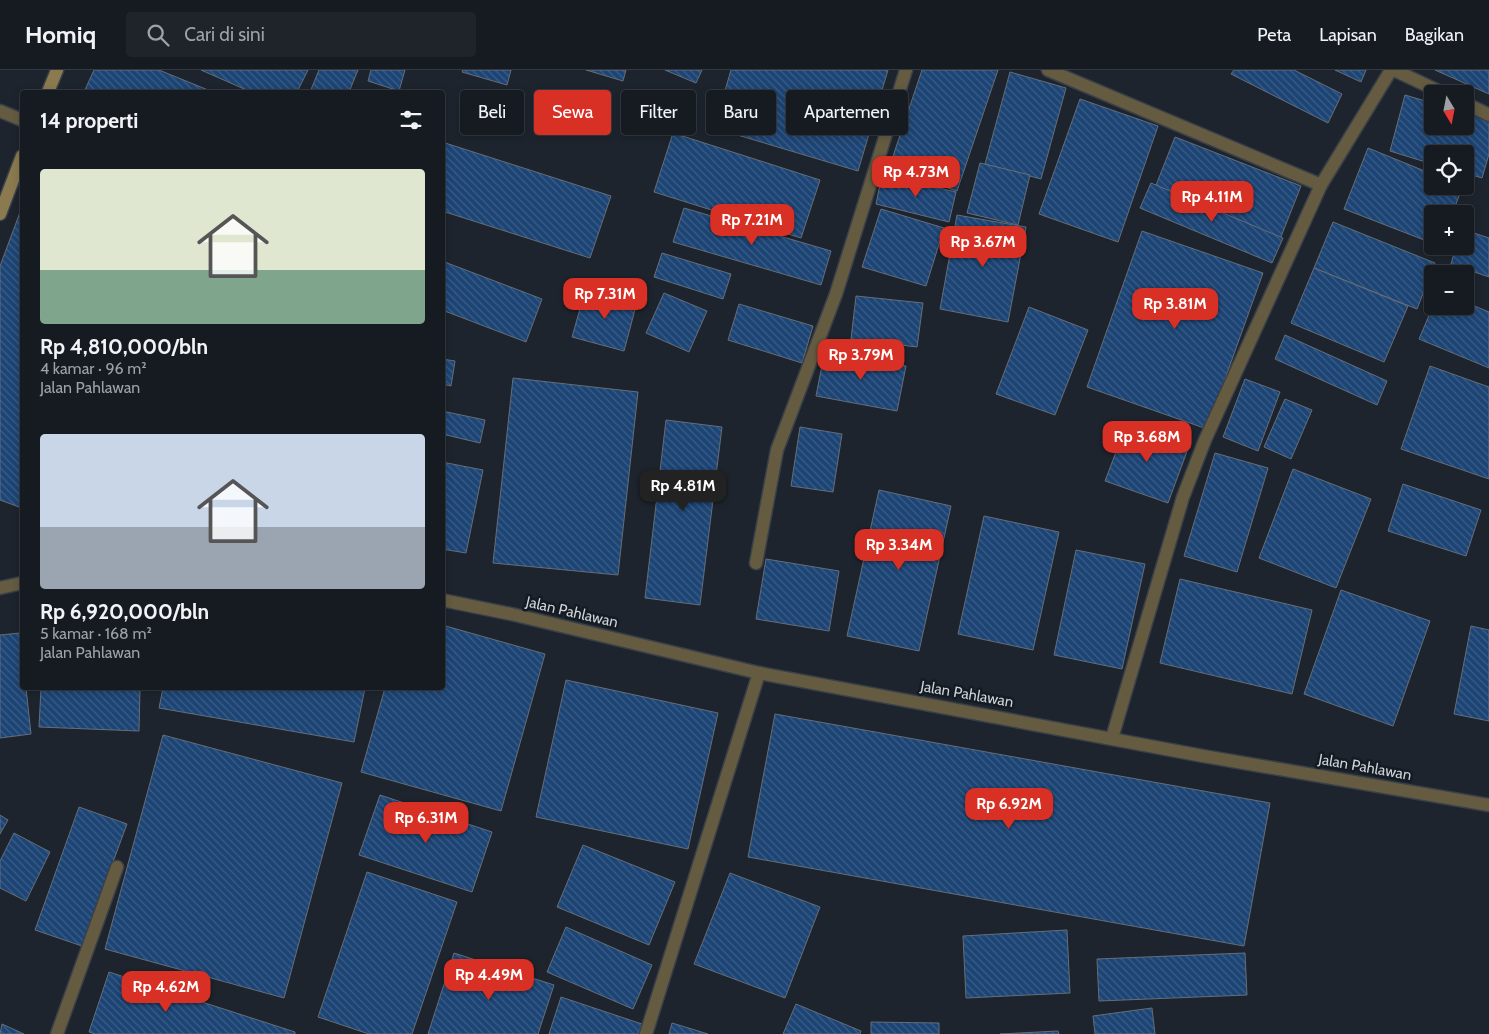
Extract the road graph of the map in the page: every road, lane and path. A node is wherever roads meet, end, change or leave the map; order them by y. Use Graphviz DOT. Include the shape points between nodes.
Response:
graph roads {
  1 [pos="58,70"];
  2 [pos="906,70"];
  3 [pos="1048,70"];
  4 [pos="1393,70"];
  5 [pos="1426,85"];
  6 [pos="49,90"];
  7 [pos="1474,107"];
  8 [pos="0,111"];
  9 [pos="1489,114"];
  10 [pos="20,119"];
  11 [pos="20,161"];
  12 [pos="1322,185"];
  13 [pos="0,214"];
  14 [pos="756,563"];
  15 [pos="20,583"];
  16 [pos="0,588"];
  17 [pos="445,601"];
  18 [pos="759,673"];
  19 [pos="1112,738"];
  20 [pos="1489,805"];
  21 [pos="117,867"];
  22 [pos="57,1034"];
  23 [pos="646,1034"];
  1 -- 6 [label="main road"];
  2 -- 14 [label="street" via="836,294 777,450"];
  3 -- 12 [label="street"];
  4 -- 5 [label="street"];
  4 -- 12 [label="street"];
  7 -- 9 [label="street"];
  8 -- 10 [label="street"];
  11 -- 13 [label="main road"];
  12 -- 19 [label="street" via="1205,440 1183,497"];
  15 -- 16 [label="street"];
  17 -- 18 [label="street, Jalan Pahlawan"];
  18 -- 19 [label="street, Jalan Pahlawan"];
  18 -- 23 [label="street"];
  19 -- 20 [label="street, Jalan Pahlawan"];
  21 -- 22 [label="street"];
}
